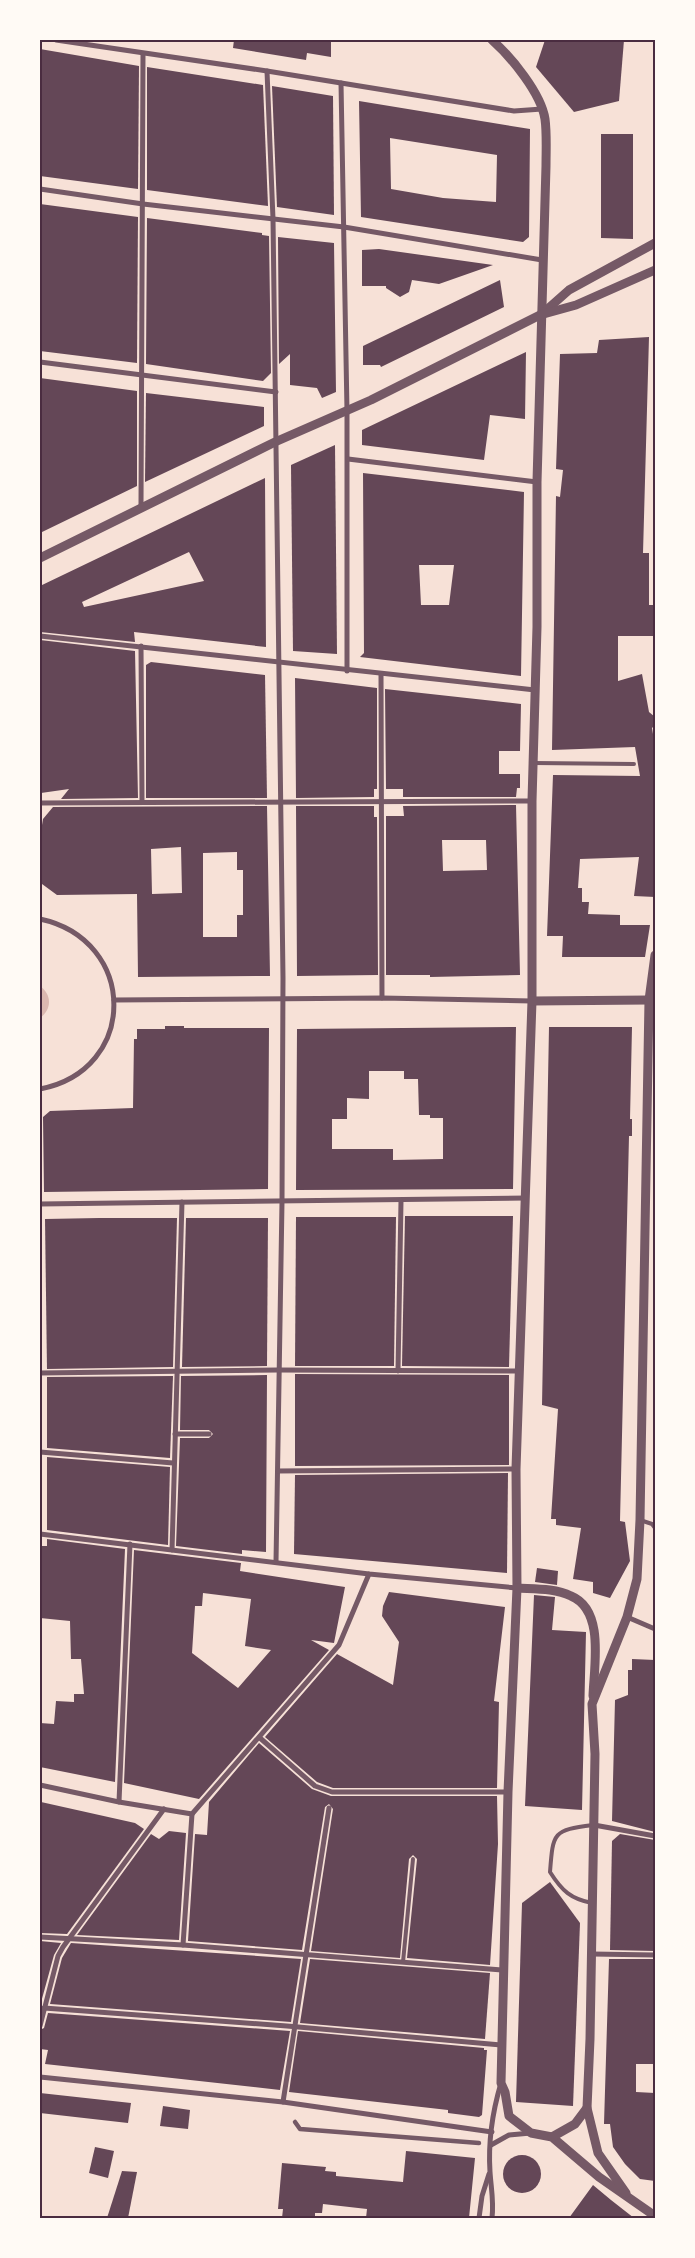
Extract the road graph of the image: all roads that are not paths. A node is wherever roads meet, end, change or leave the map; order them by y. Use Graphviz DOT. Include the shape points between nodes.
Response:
graph roads {
  1 [pos="56,40"];
  2 [pos="492,40"];
  3 [pos="143,54"];
  4 [pos="267,71"];
  5 [pos="341,83"];
  6 [pos="543,109"];
  7 [pos="40,189"];
  8 [pos="143,204"];
  9 [pos="273,219"];
  10 [pos="344,227"];
  11 [pos="655,243"];
  12 [pos="542,260"];
  13 [pos="655,270"];
  14 [pos="540,315"];
  15 [pos="40,362"];
  16 [pos="142,374"];
  17 [pos="276,392"];
  18 [pos="347,411"];
  19 [pos="275,442"];
  20 [pos="348,459"];
  21 [pos="537,482"];
  22 [pos="142,506"];
  23 [pos="40,558"];
  24 [pos="40,636"];
  25 [pos="141,646"];
  26 [pos="280,662"];
  27 [pos="347,671"];
  28 [pos="380,674"];
  29 [pos="535,690"];
  30 [pos="533,763"];
  31 [pos="634,764"];
  32 [pos="142,800"];
  33 [pos="532,801"];
  34 [pos="281,802"];
  35 [pos="381,802"];
  36 [pos="40,803"];
  37 [pos="40,919"];
  38 [pos="655,955"];
  39 [pos="382,998"];
  40 [pos="282,999"];
  41 [pos="114,1000"];
  42 [pos="652,1000"];
  43 [pos="532,1002"];
  44 [pos="40,1089"];
  45 [pos="651,1151"];
  46 [pos="526,1198"];
  47 [pos="401,1201"];
  48 [pos="182,1202"];
  49 [pos="282,1202"];
  50 [pos="40,1204"];
  51 [pos="278,1370"];
  52 [pos="519,1371"];
  53 [pos="177,1372"];
  54 [pos="398,1372"];
  55 [pos="40,1373"];
  56 [pos="175,1434"];
  57 [pos="209,1434"];
  58 [pos="40,1452"];
  59 [pos="173,1463"];
  60 [pos="516,1469"];
  61 [pos="278,1471"];
  62 [pos="640,1520"];
  63 [pos="655,1528"];
  64 [pos="40,1534"];
  65 [pos="130,1544"];
  66 [pos="172,1550"];
  67 [pos="276,1562"];
  68 [pos="369,1574"];
  69 [pos="517,1588"];
  70 [pos="626,1617"];
  71 [pos="655,1629"];
  72 [pos="592,1704"];
  73 [pos="260,1738"];
  74 [pos="40,1786"];
  75 [pos="508,1792"];
  76 [pos="119,1802"];
  77 [pos="330,1808"];
  78 [pos="164,1809"];
  79 [pos="192,1814"];
  80 [pos="594,1825"];
  81 [pos="655,1836"];
  82 [pos="412,1859"];
  83 [pos="592,1903"];
  84 [pos="40,1937"];
  85 [pos="69,1938"];
  86 [pos="183,1945"];
  87 [pos="305,1954"];
  88 [pos="592,1954"];
  89 [pos="655,1955"];
  90 [pos="403,1962"];
  91 [pos="502,1970"];
  92 [pos="44,2008"];
  93 [pos="40,2026"];
  94 [pos="294,2027"];
  95 [pos="501,2045"];
  96 [pos="40,2077"];
  97 [pos="501,2082"];
  98 [pos="283,2102"];
  99 [pos="587,2108"];
  100 [pos="296,2122"];
  101 [pos="492,2132"];
  102 [pos="530,2133"];
  103 [pos="552,2137"];
  104 [pos="479,2143"];
  105 [pos="491,2145"];
  106 [pos="490,2172"];
  107 [pos="630,2197"];
  108 [pos="655,2216"];
  109 [pos="479,2218"];
  110 [pos="492,2218"];
  1 -- 3 [label="street"];
  2 -- 6 [label="street" via="522,73"];
  3 -- 4 [label="street"];
  3 -- 8 [label="street"];
  4 -- 5 [label="street"];
  4 -- 9 [label="street"];
  5 -- 6 [label="street" via="514,111"];
  5 -- 10 [label="street"];
  6 -- 12 [label="street" via="546,166"];
  7 -- 8 [label="street"];
  8 -- 9 [label="street"];
  8 -- 16 [label="street"];
  9 -- 10 [label="street"];
  9 -- 17 [label="street"];
  10 -- 12 [label="street"];
  10 -- 18 [label="street"];
  11 -- 14 [label="street" via="569,290"];
  12 -- 14 [label="street"];
  13 -- 14 [label="street" via="576,305"];
  14 -- 18 [label="street"];
  14 -- 21 [label="street"];
  15 -- 16 [label="street"];
  16 -- 17 [label="street"];
  16 -- 22 [label="street"];
  17 -- 19 [label="street"];
  18 -- 19 [label="street"];
  18 -- 20 [label="street"];
  19 -- 22 [label="street"];
  19 -- 26 [label="street"];
  20 -- 21 [label="street"];
  20 -- 27 [label="street"];
  21 -- 29 [label="street"];
  22 -- 23 [label="street"];
  24 -- 25 [label="street"];
  25 -- 26 [label="street"];
  25 -- 32 [label="street"];
  26 -- 27 [label="street"];
  26 -- 34 [label="street"];
  27 -- 28 [label="street"];
  28 -- 29 [label="street"];
  28 -- 35 [label="street"];
  29 -- 30 [label="street"];
  30 -- 31 [label="lane"];
  30 -- 33 [label="street"];
  32 -- 34 [label="street"];
  32 -- 36 [label="street"];
  33 -- 35 [label="street"];
  33 -- 43 [label="street"];
  34 -- 35 [label="street"];
  34 -- 40 [label="street"];
  35 -- 39 [label="street"];
  37 -- 41 [label="street" via="64,926 96,951 109,974"];
  38 -- 42 [label="street"];
  39 -- 40 [label="street"];
  39 -- 43 [label="street"];
  40 -- 41 [label="street"];
  40 -- 49 [label="street"];
  41 -- 44 [label="street" via="109,1032 94,1060 74,1077"];
  42 -- 43 [label="street"];
  42 -- 45 [label="street"];
  43 -- 46 [label="street"];
  45 -- 62 [label="street"];
  46 -- 47 [label="street"];
  46 -- 52 [label="street"];
  47 -- 49 [label="street"];
  47 -- 54 [label="street"];
  48 -- 49 [label="street"];
  48 -- 50 [label="street"];
  48 -- 53 [label="street"];
  49 -- 51 [label="street"];
  51 -- 53 [label="street"];
  51 -- 54 [label="street"];
  51 -- 61 [label="street"];
  52 -- 54 [label="street"];
  52 -- 60 [label="street"];
  53 -- 55 [label="street"];
  53 -- 56 [label="street"];
  56 -- 57 [label="street"];
  56 -- 59 [label="street"];
  58 -- 59 [label="street"];
  59 -- 66 [label="street"];
  60 -- 61 [label="street"];
  60 -- 69 [label="street"];
  61 -- 67 [label="street"];
  62 -- 63 [label="lane"];
  62 -- 70 [label="street" via="637,1579"];
  64 -- 65 [label="street"];
  65 -- 66 [label="street"];
  65 -- 76 [label="street"];
  66 -- 67 [label="street"];
  67 -- 68 [label="street"];
  68 -- 69 [label="street"];
  68 -- 73 [label="street" via="339,1646"];
  69 -- 72 [label="street" via="552,1590 573,1596 592,1615 595,1627"];
  69 -- 75 [label="street"];
  70 -- 71 [label="street"];
  70 -- 72 [label="street"];
  72 -- 80 [label="street"];
  73 -- 75 [label="street" via="315,1786 332,1792"];
  73 -- 79 [label="street"];
  74 -- 76 [label="street"];
  75 -- 91 [label="street"];
  76 -- 78 [label="street"];
  77 -- 87 [label="street"];
  78 -- 79 [label="street"];
  78 -- 85 [label="street"];
  79 -- 86 [label="street"];
  80 -- 81 [label="street"];
  80 -- 83 [label="street"];
  80 -- 83 [label="lane" via="563,1830 556,1837 550,1872 560,1889 575,1900"];
  82 -- 90 [label="lane"];
  83 -- 88 [label="street"];
  84 -- 85 [label="street"];
  85 -- 86 [label="street"];
  85 -- 92 [label="street" via="58,1956"];
  86 -- 87 [label="street"];
  87 -- 90 [label="street"];
  87 -- 94 [label="street"];
  88 -- 89 [label="street"];
  88 -- 99 [label="street"];
  90 -- 91 [label="street"];
  91 -- 95 [label="street"];
  92 -- 93 [label="street"];
  92 -- 94 [label="street"];
  94 -- 95 [label="street"];
  94 -- 98 [label="street"];
  95 -- 97 [label="street"];
  96 -- 98 [label="street"];
  97 -- 101 [label="street"];
  97 -- 102 [label="street" via="509,2116"];
  98 -- 101 [label="street"];
  99 -- 103 [label="street" via="575,2124"];
  99 -- 107 [label="street" via="598,2153"];
  100 -- 104 [label="street" via="300,2129"];
  101 -- 105 [label="street"];
  102 -- 103 [label="street"];
  102 -- 105 [label="street" via="509,2135"];
  103 -- 107 [label="street" via="599,2177"];
  105 -- 106 [label="street"];
  106 -- 109 [label="street"];
  106 -- 110 [label="street" via="494,2200"];
  107 -- 108 [label="street"];
}
